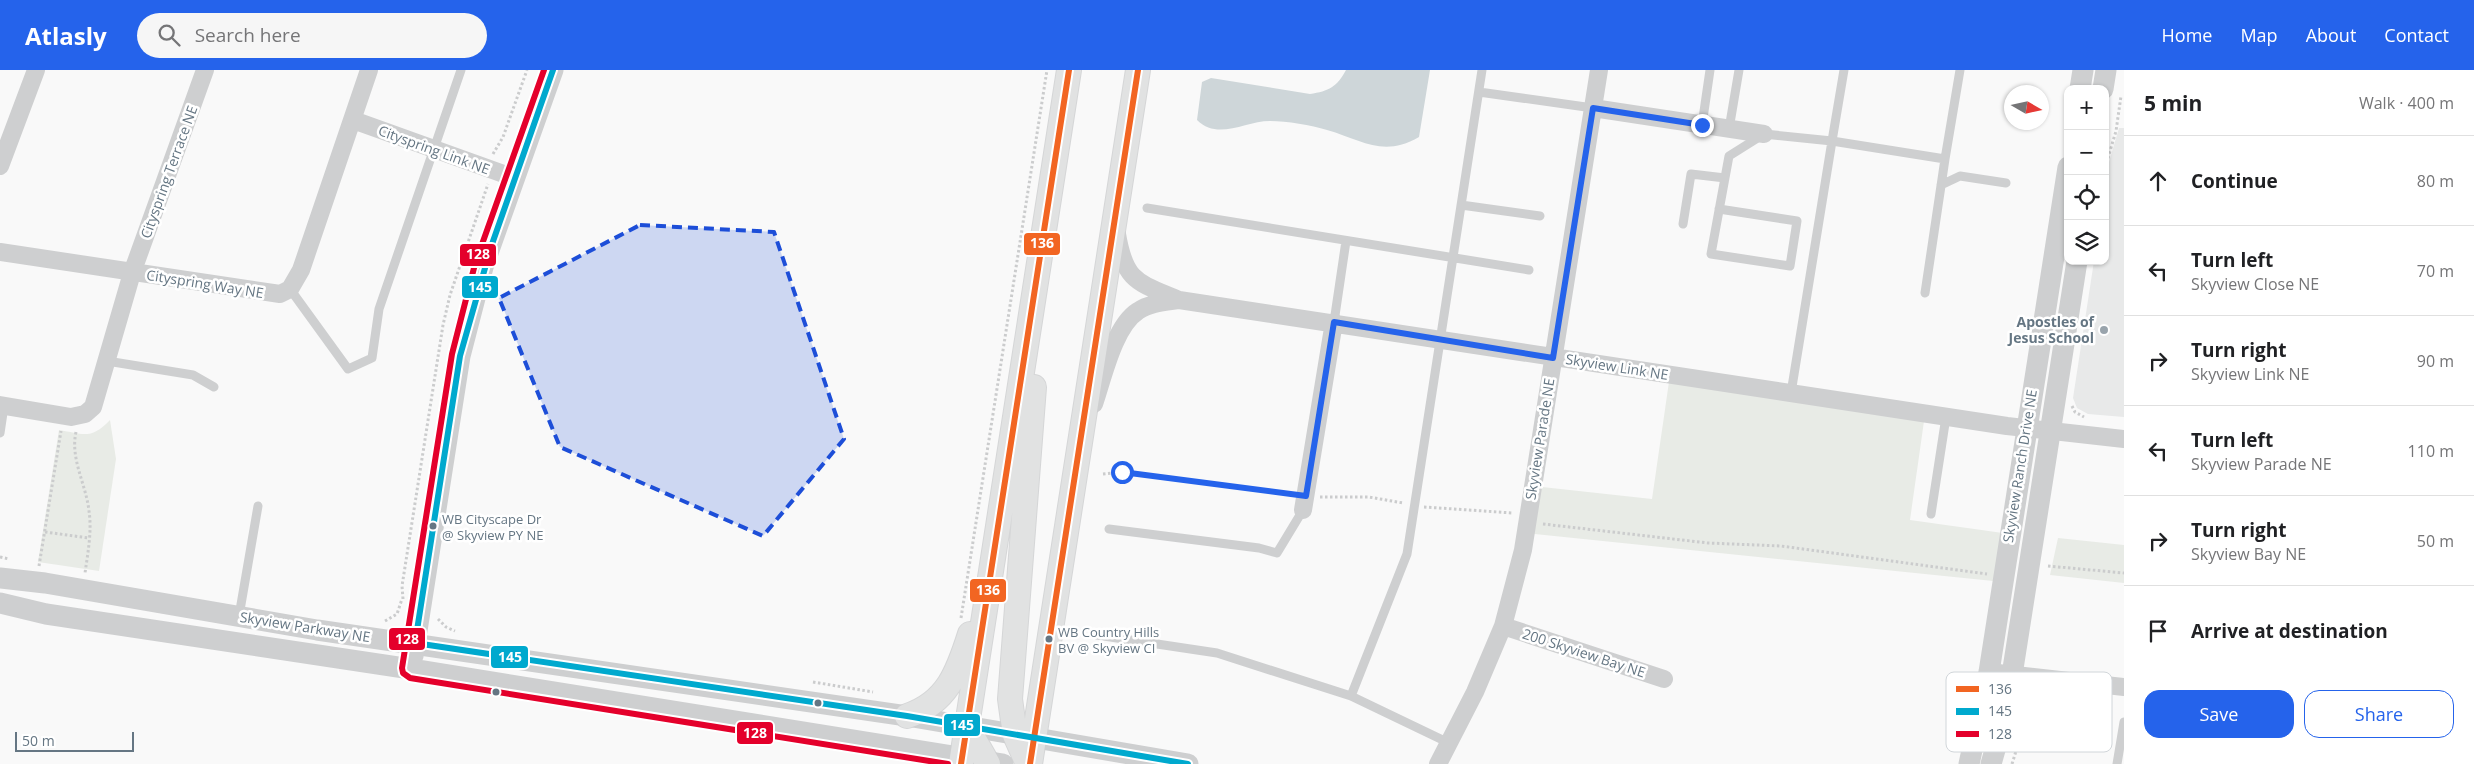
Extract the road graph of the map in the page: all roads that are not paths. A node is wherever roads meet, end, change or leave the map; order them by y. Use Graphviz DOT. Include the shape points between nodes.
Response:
graph roads {
  1 [pos="36,70"];
  2 [pos="205,70"];
  3 [pos="370,70"];
  4 [pos="461,70"];
  5 [pos="553,70"];
  6 [pos="1069,70"];
  7 [pos="1130,70"];
  8 [pos="1138,70"];
  9 [pos="1482,70"];
  10 [pos="1599,70"];
  11 [pos="1710,70"];
  12 [pos="1739,70"];
  13 [pos="1844,70"];
  14 [pos="1960,70"];
  15 [pos="2083,70"];
  16 [pos="2106,70"];
  17 [pos="2081,85"];
  18 [pos="2112,90"];
  19 [pos="1479,92"];
  20 [pos="1593,108"];
  21 [pos="353,120"];
  22 [pos="1130,124"];
  23 [pos="1702,125"];
  24 [pos="1729,129"];
  25 [pos="1764,134"];
  26 [pos="1832,141"];
  27 [pos="433,150"];
  28 [pos="1945,160"];
  29 [pos="0,166"];
  30 [pos="2067,175"];
  31 [pos="515,178"];
  32 [pos="1725,178"];
  33 [pos="2006,183"];
  34 [pos="1941,185"];
  35 [pos="1461,205"];
  36 [pos="1147,208"];
  37 [pos="1719,209"];
  38 [pos="1048,211"];
  39 [pos="1540,216"];
  40 [pos="1115,222"];
  41 [pos="1683,224"];
  42 [pos="1346,241"];
  43 [pos="0,252"];
  44 [pos="1452,258"];
  45 [pos="2076,265"];
  46 [pos="1529,270"];
  47 [pos="132,273"];
  48 [pos="290,289"];
  49 [pos="1925,293"];
  50 [pos="1178,300"];
  51 [pos="1334,322"];
  52 [pos="1440,339"];
  53 [pos="1553,358"];
  54 [pos="107,361"];
  55 [pos="214,387"];
  56 [pos="1792,393"];
  57 [pos="2,406"];
  58 [pos="1946,417"];
  59 [pos="2026,428"];
  60 [pos="2051,431"];
  61 [pos="0,434"];
  62 [pos="1083,434"];
  63 [pos="2124,439"];
  64 [pos="1305,503"];
  65 [pos="258,506"];
  66 [pos="1931,514"];
  67 [pos="1109,529"];
  68 [pos="991,570"];
  69 [pos="0,578"];
  70 [pos="0,603"];
  71 [pos="239,616"];
  72 [pos="1503,626"];
  73 [pos="1097,635"];
  74 [pos="415,643"];
  75 [pos="412,669"];
  76 [pos="1989,672"];
  77 [pos="2012,672"];
  78 [pos="1664,679"];
  79 [pos="1351,696"];
  80 [pos="907,716"];
  81 [pos="2124,722"];
  82 [pos="967,727"];
  83 [pos="1025,736"];
  84 [pos="1449,743"];
  85 [pos="961,761"];
  86 [pos="993,763"];
  87 [pos="1029,764"];
  88 [pos="1188,764"];
  89 [pos="1438,764"];
  90 [pos="2118,764"];
  1 -- 29 [label="street"];
  2 -- 47 [label="street, Cityspring Terrace NE"];
  3 -- 21 [label="street"];
  4 -- 27 [label="lane"];
  5 -- 31 [label="street"];
  6 -- 38 [label="main road"];
  7 -- 22 [label="main road"];
  8 -- 22 [label="main road"];
  9 -- 19 [label="lane"];
  10 -- 20 [label="street, Skyview Parade NE"];
  11 -- 23 [label="lane"];
  12 -- 24 [label="lane"];
  13 -- 26 [label="lane"];
  14 -- 28 [label="lane"];
  15 -- 17 [label="street"];
  16 -- 18 [label="street"];
  19 -- 20 [label="lane"];
  19 -- 35 [label="lane"];
  20 -- 23 [label="street"];
  20 -- 53 [label="street, Skyview Parade NE"];
  21 -- 27 [label="street, Cityspring Link NE"];
  21 -- 48 [label="street" via="301,270"];
  22 -- 40 [label="main road"];
  23 -- 24 [label="street"];
  24 -- 25 [label="street"];
  25 -- 26 [label="lane"];
  25 -- 32 [label="lane" via="1729,156"];
  26 -- 28 [label="lane"];
  26 -- 56 [label="lane"];
  27 -- 31 [label="street, Cityspring Link NE"];
  27 -- 48 [label="lane" via="380,309 372,358 348,369"];
  28 -- 34 [label="lane"];
  30 -- 59 [label="street, Skyview Ranch Drive NE"];
  31 -- 74 [label="street" via="483,267 460,356"];
  32 -- 37 [label="lane"];
  32 -- 41 [label="lane" via="1691,174"];
  33 -- 34 [label="lane" via="1960,176"];
  34 -- 49 [label="lane"];
  35 -- 39 [label="lane"];
  35 -- 44 [label="lane"];
  36 -- 42 [label="lane"];
  37 -- 37 [label="lane" via="1711,254 1790,266 1797,221"];
  38 -- 68 [label="main road"];
  38 -- 83 [label="main road" via="1010,699"];
  40 -- 50 [label="street, Skyview Link NE" via="1123,264 1131,275"];
  40 -- 62 [label="main road"];
  42 -- 44 [label="lane"];
  42 -- 51 [label="lane"];
  43 -- 47 [label="street, Cityspring Way NE"];
  44 -- 46 [label="lane"];
  44 -- 52 [label="lane"];
  45 -- 60 [label="street, Skyview Ranch Drive NE"];
  47 -- 48 [label="street, Cityspring Way NE" via="272,294"];
  47 -- 54 [label="street, Cityspring Terrace NE"];
  50 -- 51 [label="street, Skyview Link NE"];
  50 -- 62 [label="street, Skyview Link NE" via="1150,305 1128,320 1118,336"];
  51 -- 52 [label="street, Skyview Link NE"];
  51 -- 64 [label="street"];
  52 -- 53 [label="street, Skyview Link NE"];
  52 -- 79 [label="lane" via="1407,554"];
  53 -- 56 [label="street, Skyview Link NE"];
  53 -- 72 [label="street, Skyview Parade NE" via="1528,523"];
  54 -- 55 [label="lane" via="193,375"];
  54 -- 57 [label="street, Cityspring Terrace NE" via="93,407 85,414 71,416"];
  56 -- 58 [label="street, Skyview Link NE"];
  57 -- 61 [label="lane"];
  58 -- 59 [label="street, Skyview Link NE"];
  58 -- 66 [label="lane"];
  59 -- 60 [label="street, Skyview Link NE"];
  59 -- 76 [label="street, Skyview Ranch Drive NE"];
  60 -- 63 [label="street, Skyview Link NE"];
  60 -- 77 [label="street, Skyview Ranch Drive NE"];
  62 -- 83 [label="main road"];
  64 -- 67 [label="lane" via="1277,553 1260,548"];
  65 -- 71 [label="lane"];
  68 -- 80 [label="main road" via="963,657 950,683 936,703"];
  68 -- 82 [label="main road"];
  69 -- 71 [label="street, Skyview Parkway NE"];
  70 -- 75 [label="street, Skyview Parkway NE" via="46,614"];
  71 -- 74 [label="street, Skyview Parkway NE"];
  72 -- 78 [label="street, 200 Skyview Bay NE"];
  72 -- 84 [label="street, Skyview Parade NE"];
  73 -- 79 [label="lane" via="1217,653"];
  74 -- 75 [label="street"];
  74 -- 80 [label="street, Skyview Parkway NE"];
  75 -- 85 [label="street, Skyview Parkway NE"];
  79 -- 84 [label="lane"];
  80 -- 82 [label="street, Skyview Parkway NE"];
  81 -- 90 [label="lane"];
  82 -- 83 [label="street, Skyview Parkway NE"];
  82 -- 85 [label="main road"];
  82 -- 86 [label="main road"];
  83 -- 87 [label="main road"];
  83 -- 88 [label="street, Skyview Parkway NE"];
  84 -- 89 [label="street, Skyview Parade NE"];
  85 -- 86 [label="street, Skyview Parkway NE"];
}
